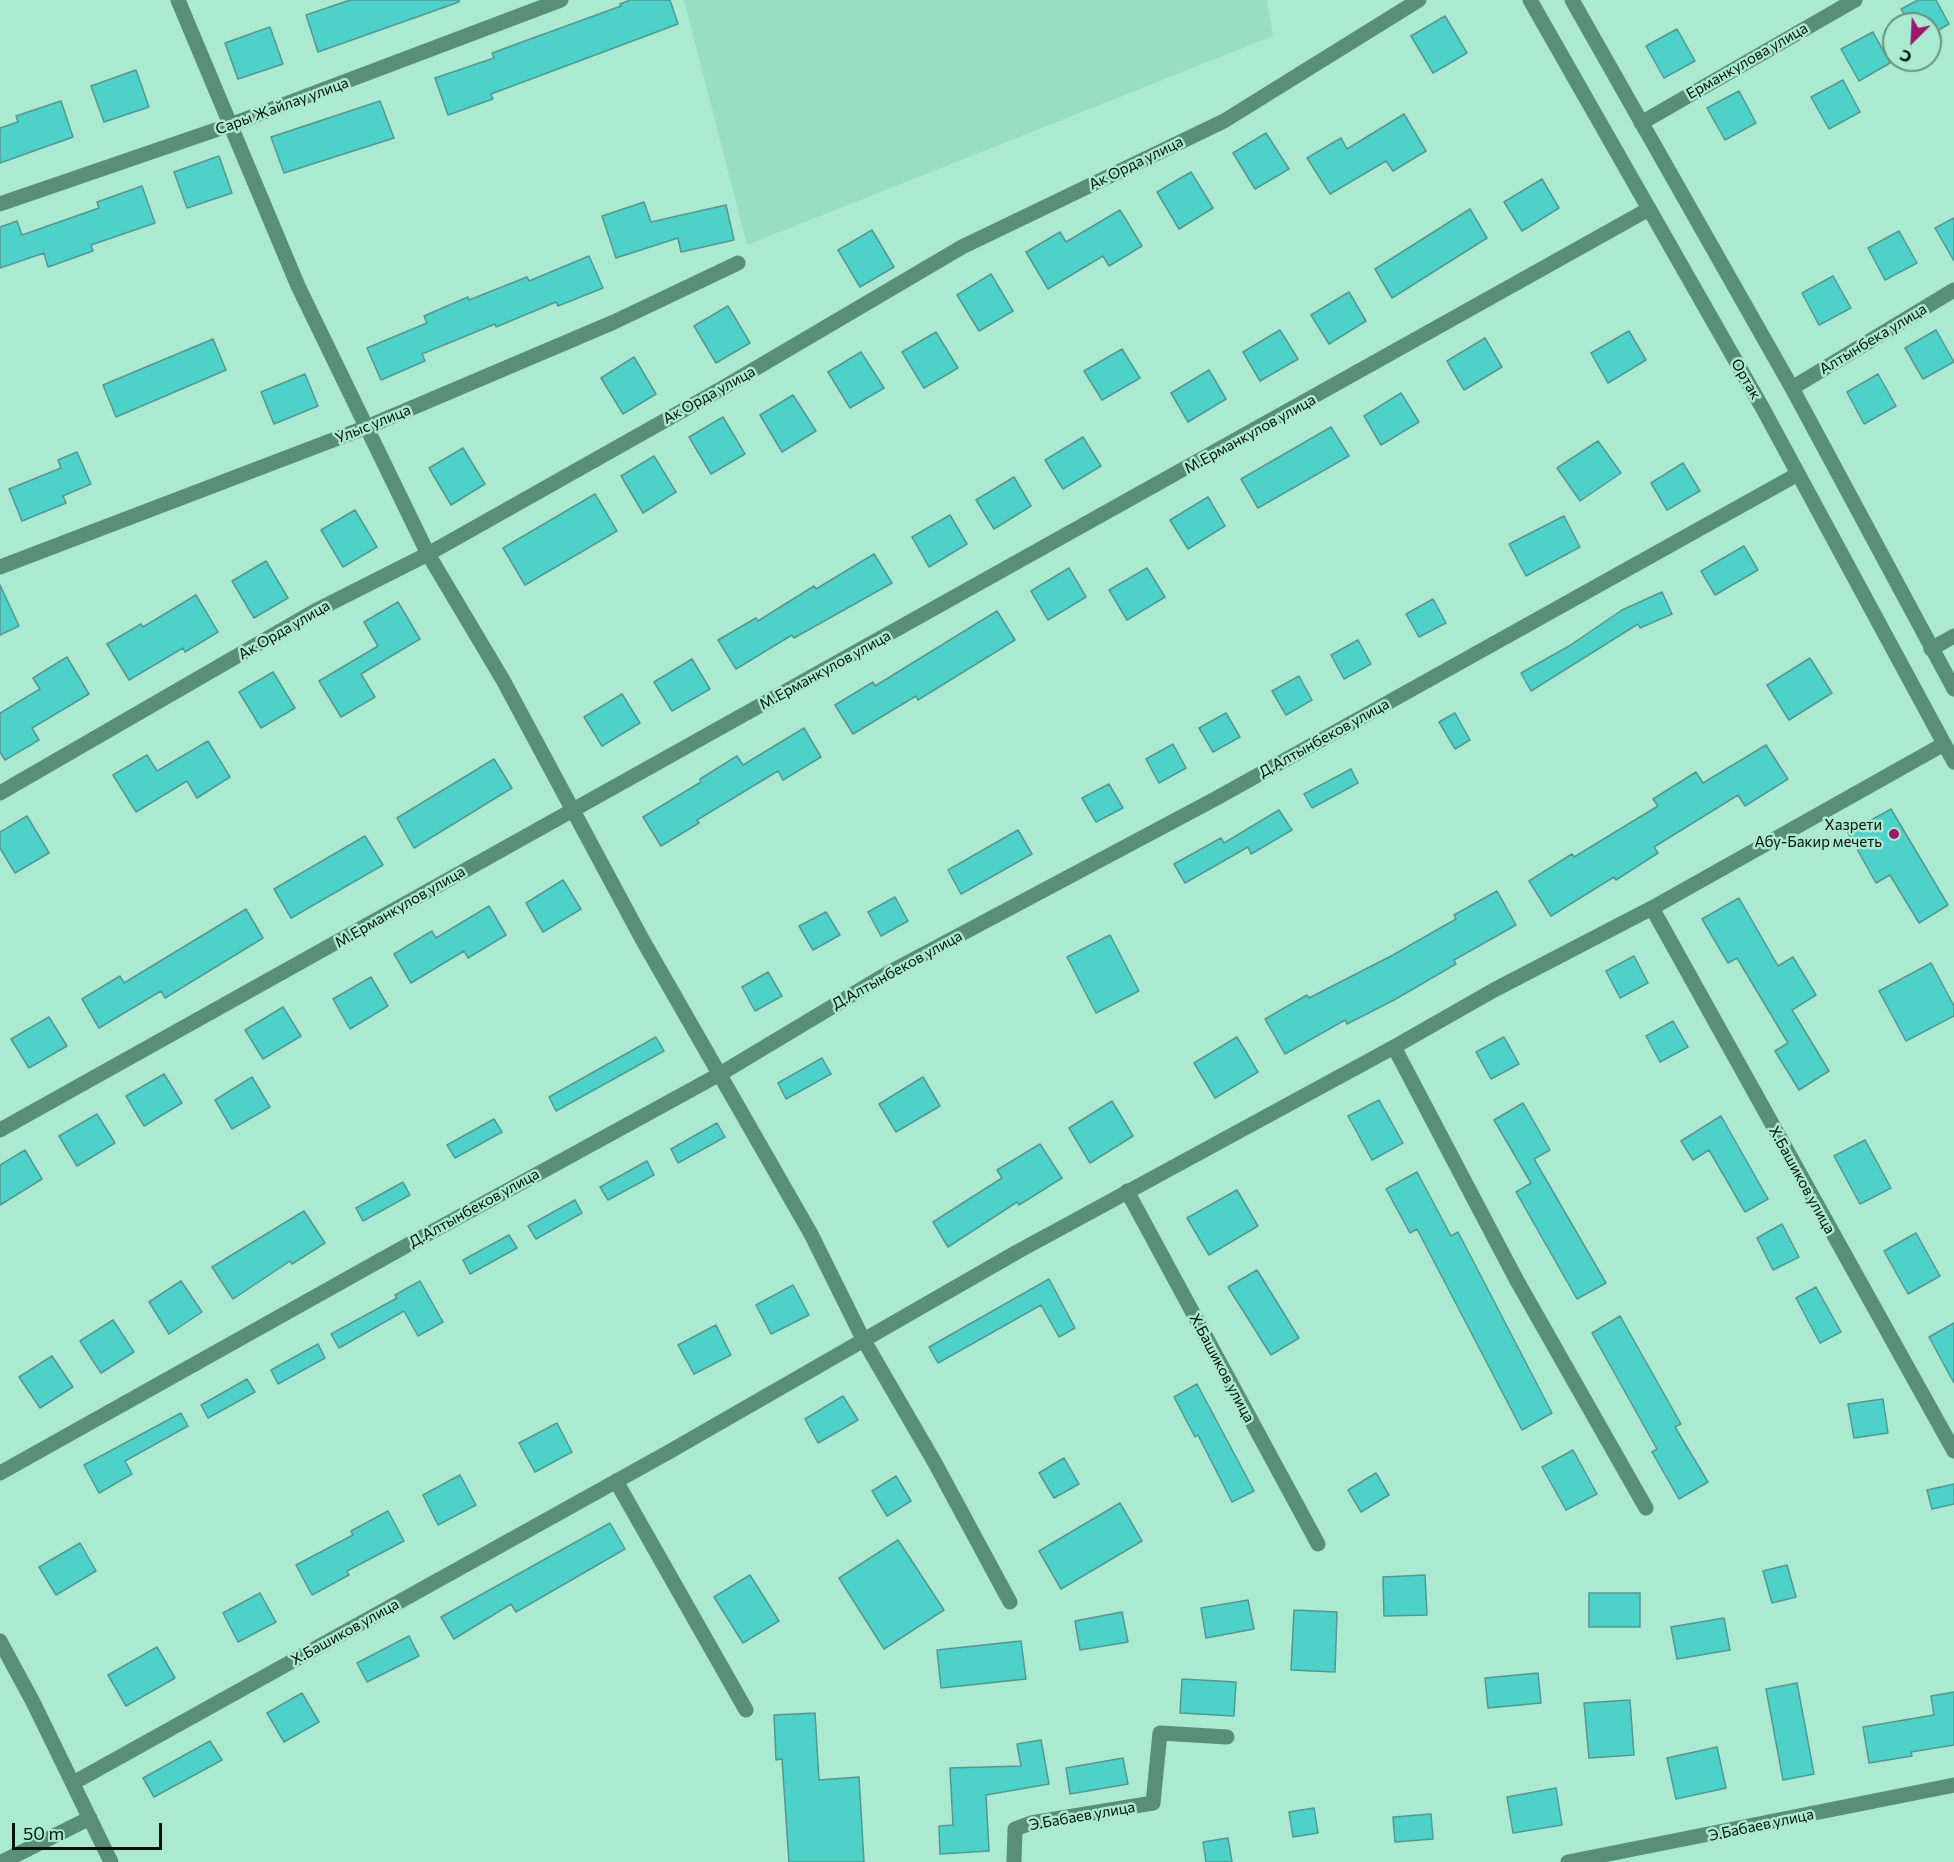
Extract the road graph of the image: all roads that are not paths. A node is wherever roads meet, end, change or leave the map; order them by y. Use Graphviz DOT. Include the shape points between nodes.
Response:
graph roads {
  1 [pos="178,0"];
  2 [pos="561,0"];
  3 [pos="1419,0"];
  4 [pos="1530,0"];
  5 [pos="1572,0"];
  6 [pos="1855,0"];
  7 [pos="1641,123"];
  8 [pos="230,125"];
  9 [pos="0,204"];
  10 [pos="1649,209"];
  11 [pos="738,263"];
  12 [pos="1954,290"];
  13 [pos="1792,388"];
  14 [pos="367,427"];
  15 [pos="1798,474"];
  16 [pos="428,554"];
  17 [pos="0,567"];
  18 [pos="1954,636"];
  19 [pos="1932,649"];
  20 [pos="1954,689"];
  21 [pos="1944,744"];
  22 [pos="1954,762"];
  23 [pos="0,793"];
  24 [pos="573,808"];
  25 [pos="1652,908"];
  26 [pos="1394,1047"];
  27 [pos="720,1074"];
  28 [pos="0,1130"];
  29 [pos="1127,1191"];
  30 [pos="863,1339"];
  31 [pos="1954,1451"];
  32 [pos="0,1473"];
  33 [pos="616,1481"];
  34 [pos="1646,1508"];
  35 [pos="1318,1544"];
  36 [pos="1010,1602"];
  37 [pos="0,1641"];
  38 [pos="746,1710"];
  39 [pos="1227,1737"];
  40 [pos="73,1783"];
  41 [pos="1954,1785"];
  42 [pos="90,1818"];
  43 [pos="2,1862"];
  44 [pos="111,1862"];
  45 [pos="1014,1862"];
  46 [pos="1568,1862"];
  1 -- 8 [label="street"];
  2 -- 8 [label="street, Сары Жайлау улица"];
  3 -- 16 [label="street, Ак Орда улица" via="1224,121 962,247"];
  4 -- 10 [label="street, Ортак"];
  5 -- 7 [label="street"];
  6 -- 7 [label="street, Ерманкулова улица"];
  7 -- 13 [label="street"];
  8 -- 9 [label="street, Сары Жайлау улица"];
  8 -- 14 [label="street" via="298,286"];
  10 -- 15 [label="street, Ортак"];
  10 -- 24 [label="street, М.Ерманкулов улица" via="1066,537"];
  11 -- 14 [label="street, Улыс улица" via="614,322"];
  12 -- 13 [label="street, Алтынбека улица"];
  13 -- 19 [label="street"];
  14 -- 16 [label="street"];
  14 -- 17 [label="street, Улыс улица"];
  15 -- 21 [label="street, Ортак"];
  15 -- 27 [label="street, Д.Алтынбеков улица" via="1215,799 890,972"];
  16 -- 23 [label="street, Ак Орда улица" via="315,611"];
  16 -- 24 [label="street"];
  18 -- 19 [label="street"];
  19 -- 20 [label="street"];
  21 -- 22 [label="street, Ортак"];
  21 -- 25 [label="street, Х.Башиков улица"];
  24 -- 27 [label="street"];
  24 -- 28 [label="street, М.Ерманкулов улица"];
  25 -- 26 [label="street, Х.Башиков улица"];
  25 -- 31 [label="street, Х.Башиков улица"];
  26 -- 29 [label="street, Х.Башиков улица"];
  26 -- 34 [label="street" via="1516,1279"];
  27 -- 30 [label="street" via="811,1234"];
  27 -- 32 [label="street, Д.Алтынбеков улица"];
  29 -- 30 [label="street, Х.Башиков улица"];
  29 -- 35 [label="street, Х.Башиков улица"];
  30 -- 33 [label="street, Х.Башиков улица"];
  30 -- 36 [label="street"];
  33 -- 38 [label="street"];
  33 -- 40 [label="street, Х.Башиков улица"];
  37 -- 40 [label="street"];
  39 -- 45 [label="street, Э.Бабаев улица" via="1160,1733 1153,1803 1015,1829"];
  40 -- 42 [label="street"];
  41 -- 46 [label="street, Э.Бабаев улица"];
  42 -- 43 [label="street"];
  42 -- 44 [label="street"];
}
